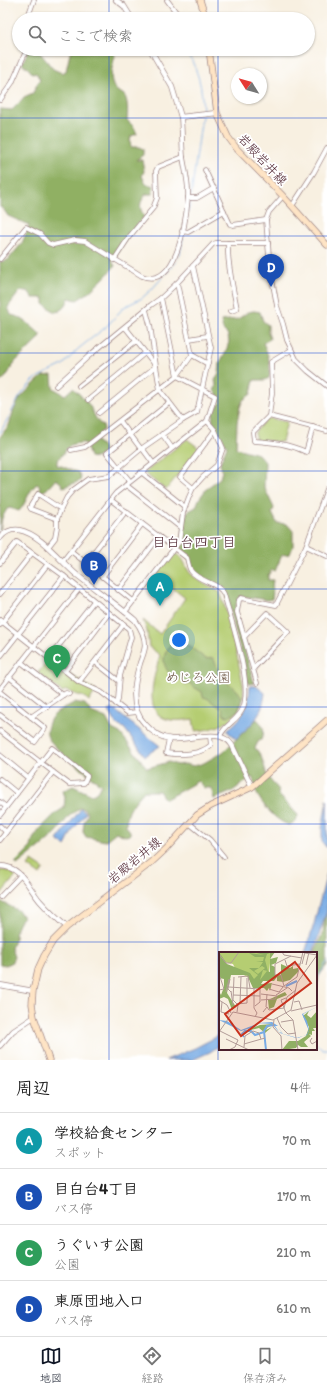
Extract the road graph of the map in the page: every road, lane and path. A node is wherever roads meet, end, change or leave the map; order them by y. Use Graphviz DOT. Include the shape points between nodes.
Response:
graph roads {
  1 [pos="34,0"];
  2 [pos="116,0"];
  3 [pos="167,0"];
  4 [pos="200,0"];
  5 [pos="30,12"];
  6 [pos="128,12"];
  7 [pos="176,12"];
  8 [pos="204,12"];
  9 [pos="24,56"];
  10 [pos="154,56"];
  11 [pos="211,56"];
  12 [pos="0,100"];
  13 [pos="217,113"];
  14 [pos="181,117"];
  15 [pos="327,148"];
  16 [pos="183,157"];
  17 [pos="205,170"];
  18 [pos="214,188"];
  19 [pos="283,196"];
  20 [pos="188,198"];
  21 [pos="292,206"];
  22 [pos="224,212"];
  23 [pos="266,220"];
  24 [pos="182,231"];
  25 [pos="228,243"];
  26 [pos="268,243"];
  27 [pos="327,245"];
  28 [pos="0,258"];
  29 [pos="114,260"];
  30 [pos="193,266"];
  31 [pos="178,283"];
  32 [pos="161,298"];
  33 [pos="146,310"];
  34 [pos="231,311"];
  35 [pos="124,327"];
  36 [pos="208,336"];
  37 [pos="189,338"];
  38 [pos="136,341"];
  39 [pos="291,350"];
  40 [pos="145,353"];
  41 [pos="192,355"];
  42 [pos="208,364"];
  43 [pos="156,366"];
  44 [pos="177,376"];
  45 [pos="56,386"];
  46 [pos="79,386"];
  47 [pos="327,386"];
  48 [pos="160,390"];
  49 [pos="202,390"];
  50 [pos="88,400"];
  51 [pos="170,403"];
  52 [pos="99,414"];
  53 [pos="269,416"];
  54 [pos="183,420"];
  55 [pos="120,421"];
  56 [pos="207,421"];
  57 [pos="313,427"];
  58 [pos="215,430"];
  59 [pos="327,431"];
  60 [pos="162,434"];
  61 [pos="131,435"];
  62 [pos="172,448"];
  63 [pos="142,449"];
  64 [pos="71,450"];
  65 [pos="153,463"];
  66 [pos="119,467"];
  67 [pos="141,472"];
  68 [pos="130,481"];
  69 [pos="126,485"];
  70 [pos="193,488"];
  71 [pos="327,489"];
  72 [pos="111,500"];
  73 [pos="185,507"];
  74 [pos="60,509"];
  75 [pos="126,511"];
  76 [pos="57,519"];
  77 [pos="142,524"];
  78 [pos="181,528"];
  79 [pos="159,537"];
  80 [pos="0,538"];
  81 [pos="306,546"];
  82 [pos="48,547"];
  83 [pos="174,548"];
  84 [pos="71,551"];
  85 [pos="32,553"];
  86 [pos="327,556"];
  87 [pos="62,561"];
  88 [pos="0,563"];
  89 [pos="85,563"];
  90 [pos="47,565"];
  91 [pos="64,576"];
  92 [pos="102,576"];
  93 [pos="79,589"];
  94 [pos="118,590"];
  95 [pos="0,594"];
  96 [pos="94,601"];
  97 [pos="133,601"];
  98 [pos="125,612"];
  99 [pos="110,613"];
  100 [pos="1,622"];
  101 [pos="124,624"];
  102 [pos="18,634"];
  103 [pos="244,637"];
  104 [pos="33,646"];
  105 [pos="0,657"];
  106 [pos="49,658"];
  107 [pos="21,662"];
  108 [pos="95,662"];
  109 [pos="253,669"];
  110 [pos="65,670"];
  111 [pos="9,677"];
  112 [pos="119,681"];
  113 [pos="79,682"];
  114 [pos="257,683"];
  115 [pos="0,691"];
  116 [pos="63,694"];
  117 [pos="70,694"];
  118 [pos="116,704"];
  119 [pos="48,707"];
  120 [pos="137,712"];
  121 [pos="0,714"];
  122 [pos="31,717"];
  123 [pos="327,720"];
  124 [pos="0,731"];
  125 [pos="210,736"];
  126 [pos="220,736"];
  127 [pos="169,739"];
  128 [pos="0,755"];
  129 [pos="41,762"];
  130 [pos="53,772"];
  131 [pos="28,778"];
  132 [pos="0,779"];
  133 [pos="252,787"];
  134 [pos="17,792"];
  135 [pos="0,802"];
  136 [pos="6,807"];
  137 [pos="0,815"];
  138 [pos="189,823"];
  139 [pos="0,826"];
  140 [pos="6,832"];
  141 [pos="0,840"];
  142 [pos="224,857"];
  143 [pos="0,866"];
  144 [pos="21,874"];
  145 [pos="0,897"];
  146 [pos="66,927"];
  147 [pos="0,985"];
  148 [pos="33,991"];
  149 [pos="34,1018"];
  150 [pos="0,1046"];
  151 [pos="49,1060"];
  1 -- 5 [label="street"];
  2 -- 6 [label="street"];
  3 -- 7 [label="street"];
  4 -- 8 [label="main road"];
  9 -- 12 [label="street" via="12,83"];
  10 -- 14 [label="street" via="172,87"];
  11 -- 13 [label="main road, 岩殿岩井線"];
  13 -- 14 [label="street"];
  13 -- 19 [label="main road, 岩殿岩井線" via="232,143"];
  14 -- 16 [label="street"];
  15 -- 21 [label="street"];
  16 -- 20 [label="street"];
  16 -- 29 [label="street" via="158,167 157,198 153,208"];
  17 -- 18 [label="street"];
  18 -- 20 [label="street" via="198,198"];
  18 -- 22 [label="street"];
  19 -- 21 [label="main road, 岩殿岩井線"];
  19 -- 23 [label="street" via="269,212"];
  20 -- 24 [label="street"];
  21 -- 27 [label="main road, 岩殿岩井線"];
  22 -- 23 [label="street" via="233,225"];
  22 -- 24 [label="street" via="188,232"];
  23 -- 26 [label="street"];
  24 -- 29 [label="street" via="174,260 160,276 146,278"];
  25 -- 26 [label="street"];
  25 -- 30 [label="street" via="214,244"];
  25 -- 34 [label="street" via="229,272 237,310"];
  26 -- 39 [label="street" via="274,290 286,340"];
  28 -- 29 [label="street" via="26,227 53,245 75,240 86,241"];
  30 -- 31 [label="street"];
  30 -- 36 [label="street"];
  31 -- 32 [label="street"];
  31 -- 37 [label="street"];
  32 -- 33 [label="street"];
  32 -- 44 [label="street"];
  33 -- 35 [label="street"];
  33 -- 43 [label="street"];
  35 -- 38 [label="street"];
  35 -- 45 [label="street"];
  36 -- 37 [label="street"];
  36 -- 42 [label="street" via="211,348"];
  37 -- 41 [label="street"];
  38 -- 40 [label="street"];
  38 -- 46 [label="street"];
  39 -- 47 [label="street" via="296,359"];
  39 -- 53 [label="street" via="272,362"];
  40 -- 43 [label="street"];
  40 -- 50 [label="street"];
  41 -- 42 [label="street"];
  41 -- 44 [label="street"];
  42 -- 49 [label="street"];
  43 -- 48 [label="street"];
  43 -- 52 [label="street"];
  44 -- 48 [label="street"];
  44 -- 49 [label="street"];
  48 -- 51 [label="street"];
  48 -- 55 [label="street"];
  49 -- 54 [label="street" via="197,412"];
  49 -- 56 [label="street" via="215,396"];
  51 -- 54 [label="street"];
  51 -- 61 [label="street"];
  53 -- 57 [label="street"];
  53 -- 57 [label="street" via="254,432 254,441 282,443 306,452"];
  54 -- 60 [label="street"];
  55 -- 61 [label="street"];
  55 -- 64 [label="street" via="85,447"];
  56 -- 58 [label="street"];
  56 -- 62 [label="street"];
  57 -- 59 [label="street"];
  58 -- 70 [label="street" via="223,448 217,465"];
  58 -- 70 [label="street" via="180,477"];
  60 -- 62 [label="street"];
  60 -- 63 [label="street"];
  61 -- 63 [label="street"];
  61 -- 66 [label="street" via="107,453"];
  62 -- 65 [label="street"];
  63 -- 65 [label="street"];
  63 -- 66 [label="street"];
  65 -- 67 [label="street"];
  66 -- 68 [label="street"];
  66 -- 74 [label="street" via="109,476 92,477 80,484 67,497"];
  67 -- 68 [label="street"];
  67 -- 73 [label="street"];
  68 -- 69 [label="street"];
  69 -- 72 [label="street"];
  69 -- 78 [label="street"];
  70 -- 73 [label="street"];
  71 -- 81 [label="street"];
  72 -- 75 [label="street"];
  72 -- 84 [label="street"];
  73 -- 78 [label="street"];
  74 -- 76 [label="street"];
  74 -- 76 [label="street" via="38,494 30,507"];
  75 -- 77 [label="street"];
  75 -- 89 [label="street"];
  76 -- 82 [label="street" via="55,538"];
  77 -- 79 [label="street"];
  77 -- 92 [label="street"];
  78 -- 83 [label="street" via="180,538"];
  79 -- 83 [label="street"];
  79 -- 94 [label="street"];
  80 -- 82 [label="street" via="5,532 19,530"];
  81 -- 86 [label="street"];
  81 -- 103 [label="street" via="276,605 241,598 239,600 237,612"];
  82 -- 87 [label="street"];
  83 -- 97 [label="street"];
  83 -- 126 [label="street" via="187,558 192,572 221,588 241,660 246,687 245,703 240,715"];
  84 -- 87 [label="street"];
  84 -- 89 [label="street"];
  85 -- 88 [label="street" via="16,542"];
  85 -- 90 [label="street"];
  85 -- 95 [label="street"];
  87 -- 98 [label="street"];
  89 -- 92 [label="street"];
  90 -- 91 [label="street"];
  90 -- 100 [label="street"];
  91 -- 93 [label="street"];
  91 -- 102 [label="street"];
  92 -- 94 [label="street"];
  93 -- 96 [label="street"];
  93 -- 104 [label="street"];
  94 -- 97 [label="street"];
  96 -- 99 [label="street"];
  96 -- 106 [label="street"];
  97 -- 98 [label="street"];
  98 -- 120 [label="street" via="140,627 145,647 134,692"];
  99 -- 101 [label="street"];
  99 -- 110 [label="street"];
  100 -- 102 [label="street"];
  101 -- 108 [label="street"];
  101 -- 112 [label="street" via="129,629 131,637"];
  102 -- 104 [label="street"];
  102 -- 105 [label="street"];
  103 -- 109 [label="street"];
  103 -- 109 [label="street" via="267,613 288,632"];
  104 -- 106 [label="street"];
  104 -- 107 [label="street"];
  106 -- 110 [label="street"];
  107 -- 111 [label="street"];
  107 -- 116 [label="street"];
  108 -- 112 [label="street"];
  108 -- 113 [label="street"];
  109 -- 114 [label="street"];
  110 -- 113 [label="street"];
  111 -- 115 [label="street"];
  111 -- 119 [label="street"];
  112 -- 118 [label="street"];
  113 -- 118 [label="street" via="96,688"];
  115 -- 122 [label="street"];
  116 -- 117 [label="street"];
  116 -- 119 [label="street"];
  118 -- 120 [label="street" via="128,713"];
  119 -- 122 [label="street"];
  120 -- 127 [label="street" via="150,730"];
  121 -- 122 [label="street" via="35,742 45,728"];
  123 -- 133 [label="main road, 岩殿岩井線"];
  124 -- 129 [label="street"];
  125 -- 126 [label="street"];
  125 -- 127 [label="street"];
  125 -- 127 [label="street" via="210,745 207,748 175,755 166,753"];
  126 -- 133 [label="street" via="228,739 232,745"];
  128 -- 131 [label="street"];
  129 -- 130 [label="street"];
  129 -- 130 [label="street" via="52,748 87,778 84,783 69,784"];
  129 -- 131 [label="street"];
  130 -- 140 [label="street"];
  131 -- 134 [label="street"];
  132 -- 134 [label="street"];
  133 -- 138 [label="main road, 岩殿岩井線" via="211,806"];
  134 -- 136 [label="street"];
  135 -- 136 [label="street"];
  136 -- 137 [label="street"];
  138 -- 142 [label="street"];
  138 -- 146 [label="main road, 岩殿岩井線" via="152,862"];
  139 -- 140 [label="street"];
  140 -- 141 [label="street"];
  143 -- 144 [label="street" via="7,866"];
  144 -- 145 [label="street"];
  144 -- 146 [label="street" via="42,904"];
  146 -- 148 [label="main road, 岩殿岩井線" via="44,956"];
  147 -- 148 [label="street"];
  148 -- 149 [label="main road, 岩殿岩井線"];
  149 -- 150 [label="street" via="14,1031"];
  149 -- 151 [label="main road, 岩殿岩井線"];
}
